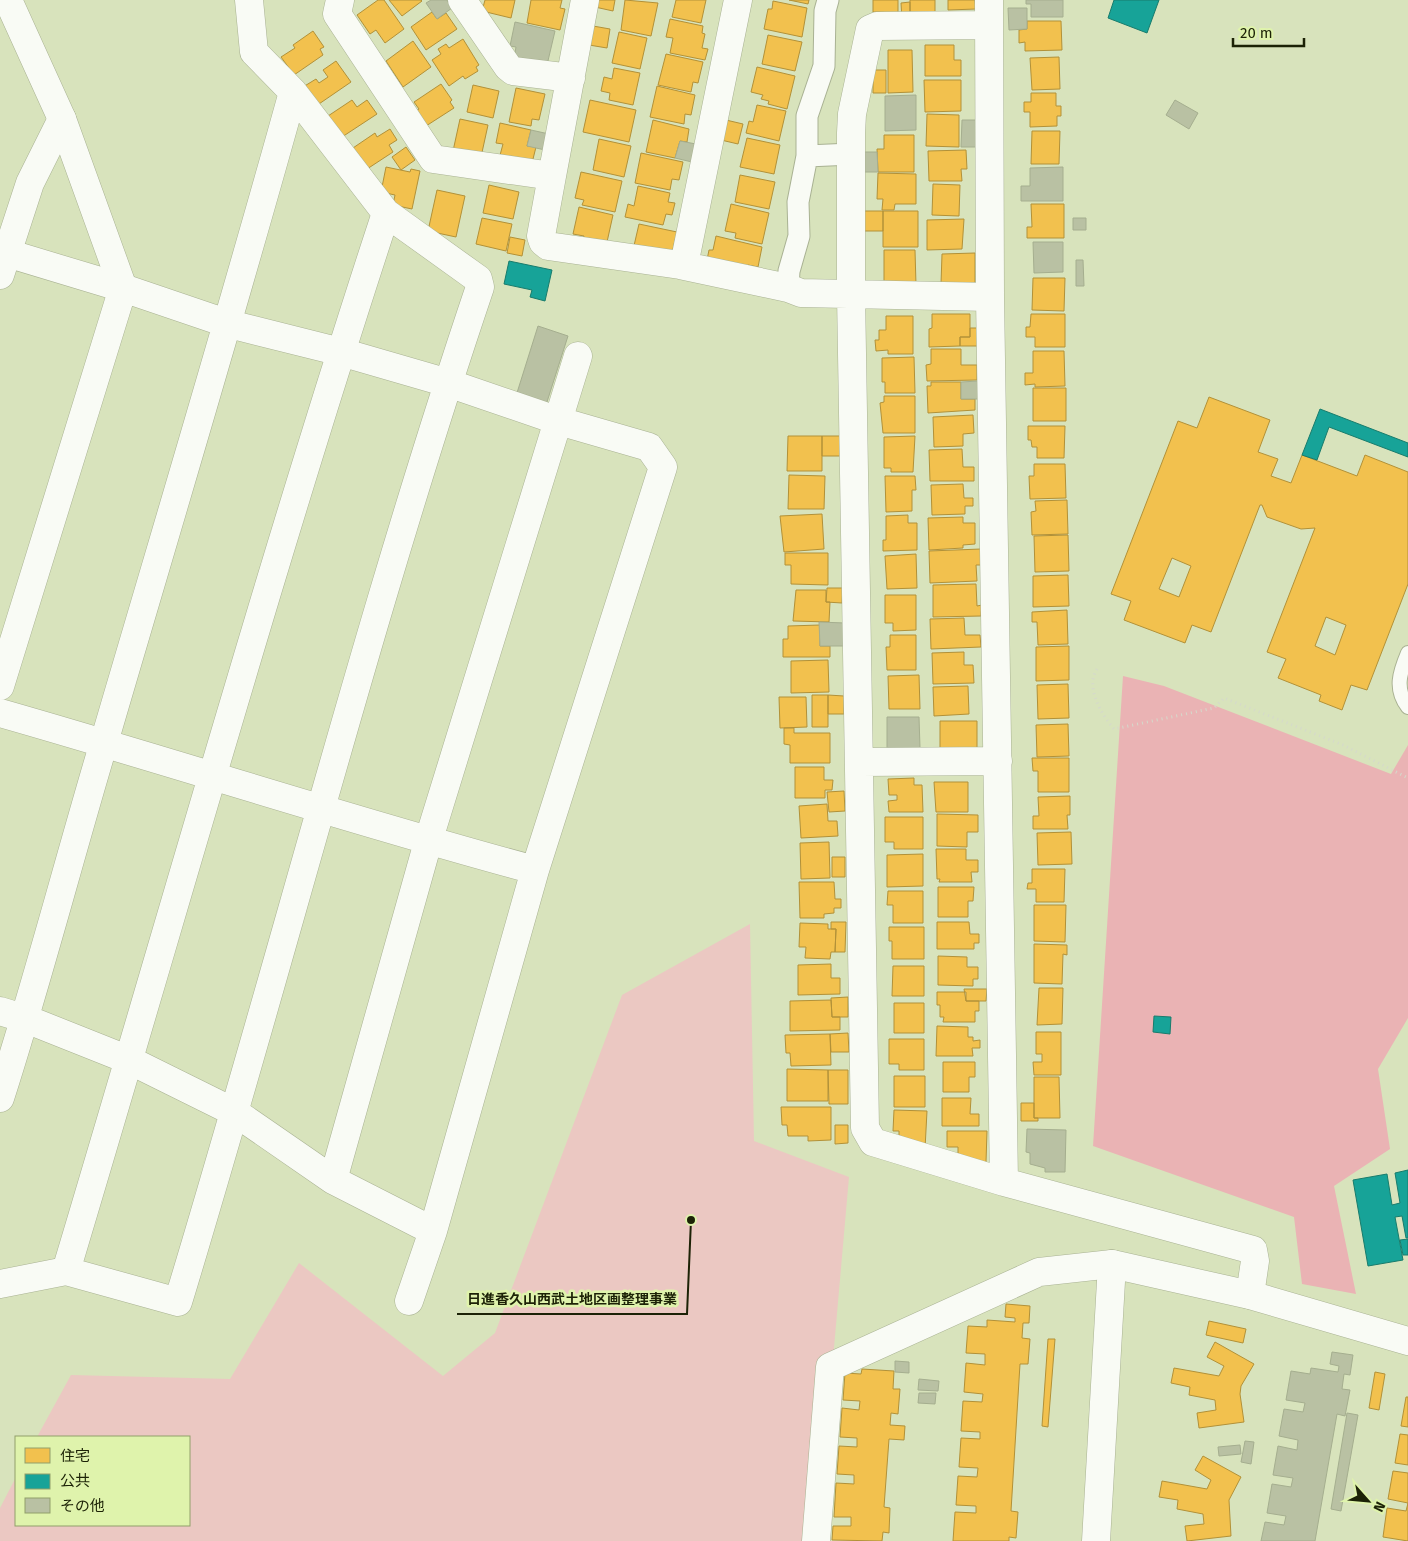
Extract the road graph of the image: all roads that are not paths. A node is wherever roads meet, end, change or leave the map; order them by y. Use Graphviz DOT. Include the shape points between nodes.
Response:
graph roads {
  1 [pos="8,0"];
  2 [pos="249,0"];
  3 [pos="340,0"];
  4 [pos="462,0"];
  5 [pos="586,0"];
  6 [pos="738,0"];
  7 [pos="828,0"];
  8 [pos="989,12"];
  9 [pos="570,78"];
  10 [pos="293,92"];
  11 [pos="62,119"];
  12 [pos="852,154"];
  13 [pos="807,156"];
  14 [pos="552,176"];
  15 [pos="386,213"];
  16 [pos="2,260"];
  17 [pos="684,265"];
  18 [pos="123,288"];
  19 [pos="788,288"];
  20 [pos="851,294"];
  21 [pos="990,297"];
  22 [pos="229,324"];
  23 [pos="341,352"];
  24 [pos="578,356"];
  25 [pos="448,383"];
  26 [pos="559,421"];
  27 [pos="1408,653"];
  28 [pos="0,686"];
  29 [pos="1408,707"];
  30 [pos="0,713"];
  31 [pos="104,743"];
  32 [pos="998,761"];
  33 [pos="860,762"];
  34 [pos="212,777"];
  35 [pos="320,807"];
  36 [pos="428,842"];
  37 [pos="535,870"];
  38 [pos="13,1015"];
  39 [pos="129,1060"];
  40 [pos="0,1098"];
  41 [pos="236,1113"];
  42 [pos="333,1180"];
  43 [pos="1004,1182"];
  44 [pos="433,1231"];
  45 [pos="1112,1264"];
  46 [pos="66,1271"];
  47 [pos="0,1284"];
  48 [pos="1250,1295"];
  49 [pos="409,1302"];
  50 [pos="1408,1341"];
  51 [pos="816,1541"];
  52 [pos="1096,1541"];
  1 -- 11 [label="street"];
  2 -- 10 [label="street" via="254,52"];
  3 -- 14 [label="street" via="337,14 433,159"];
  4 -- 9 [label="street" via="508,68"];
  5 -- 9 [label="street"];
  6 -- 17 [label="street"];
  7 -- 13 [label="street" via="824,66 807,116"];
  8 -- 12 [label="street" via="870,29 852,114"];
  8 -- 21 [label="street"];
  9 -- 14 [label="street"];
  10 -- 15 [label="street"];
  10 -- 22 [label="street"];
  11 -- 16 [label="street" via="30,183"];
  11 -- 18 [label="street"];
  12 -- 13 [label="street"];
  12 -- 20 [label="street"];
  13 -- 19 [label="street" via="798,202 799,236 789,271"];
  14 -- 17 [label="street" via="541,236 548,246"];
  15 -- 23 [label="street"];
  15 -- 25 [label="street" via="478,279 480,287"];
  16 -- 18 [label="street"];
  17 -- 19 [label="street"];
  18 -- 22 [label="street"];
  18 -- 28 [label="street"];
  19 -- 20 [label="street" via="801,293"];
  20 -- 21 [label="street"];
  20 -- 33 [label="street"];
  21 -- 32 [label="street"];
  22 -- 23 [label="street"];
  22 -- 31 [label="street"];
  23 -- 25 [label="street"];
  23 -- 34 [label="street"];
  24 -- 26 [label="street"];
  25 -- 26 [label="street"];
  25 -- 35 [label="street"];
  26 -- 36 [label="street"];
  26 -- 37 [label="street" via="649,448 663,467"];
  27 -- 29 [label="lane" via="1399,675 1400,694"];
  30 -- 31 [label="street"];
  31 -- 34 [label="street"];
  31 -- 38 [label="street"];
  32 -- 33 [label="street"];
  32 -- 43 [label="street"];
  33 -- 43 [label="street" via="867,1134 873,1142"];
  34 -- 35 [label="street"];
  34 -- 39 [label="street"];
  35 -- 36 [label="street"];
  35 -- 41 [label="street"];
  36 -- 37 [label="street"];
  36 -- 42 [label="street"];
  37 -- 44 [label="street"];
  38 -- 39 [label="street"];
  38 -- 40 [label="street"];
  39 -- 41 [label="street"];
  39 -- 46 [label="street"];
  41 -- 42 [label="street"];
  41 -- 46 [label="street" via="178,1302"];
  42 -- 44 [label="street"];
  43 -- 48 [label="street" via="1253,1250 1255,1260"];
  44 -- 49 [label="street"];
  45 -- 48 [label="street"];
  45 -- 51 [label="street" via="1039,1272 830,1367"];
  45 -- 52 [label="street"];
  46 -- 47 [label="street"];
  48 -- 50 [label="street"];
}
